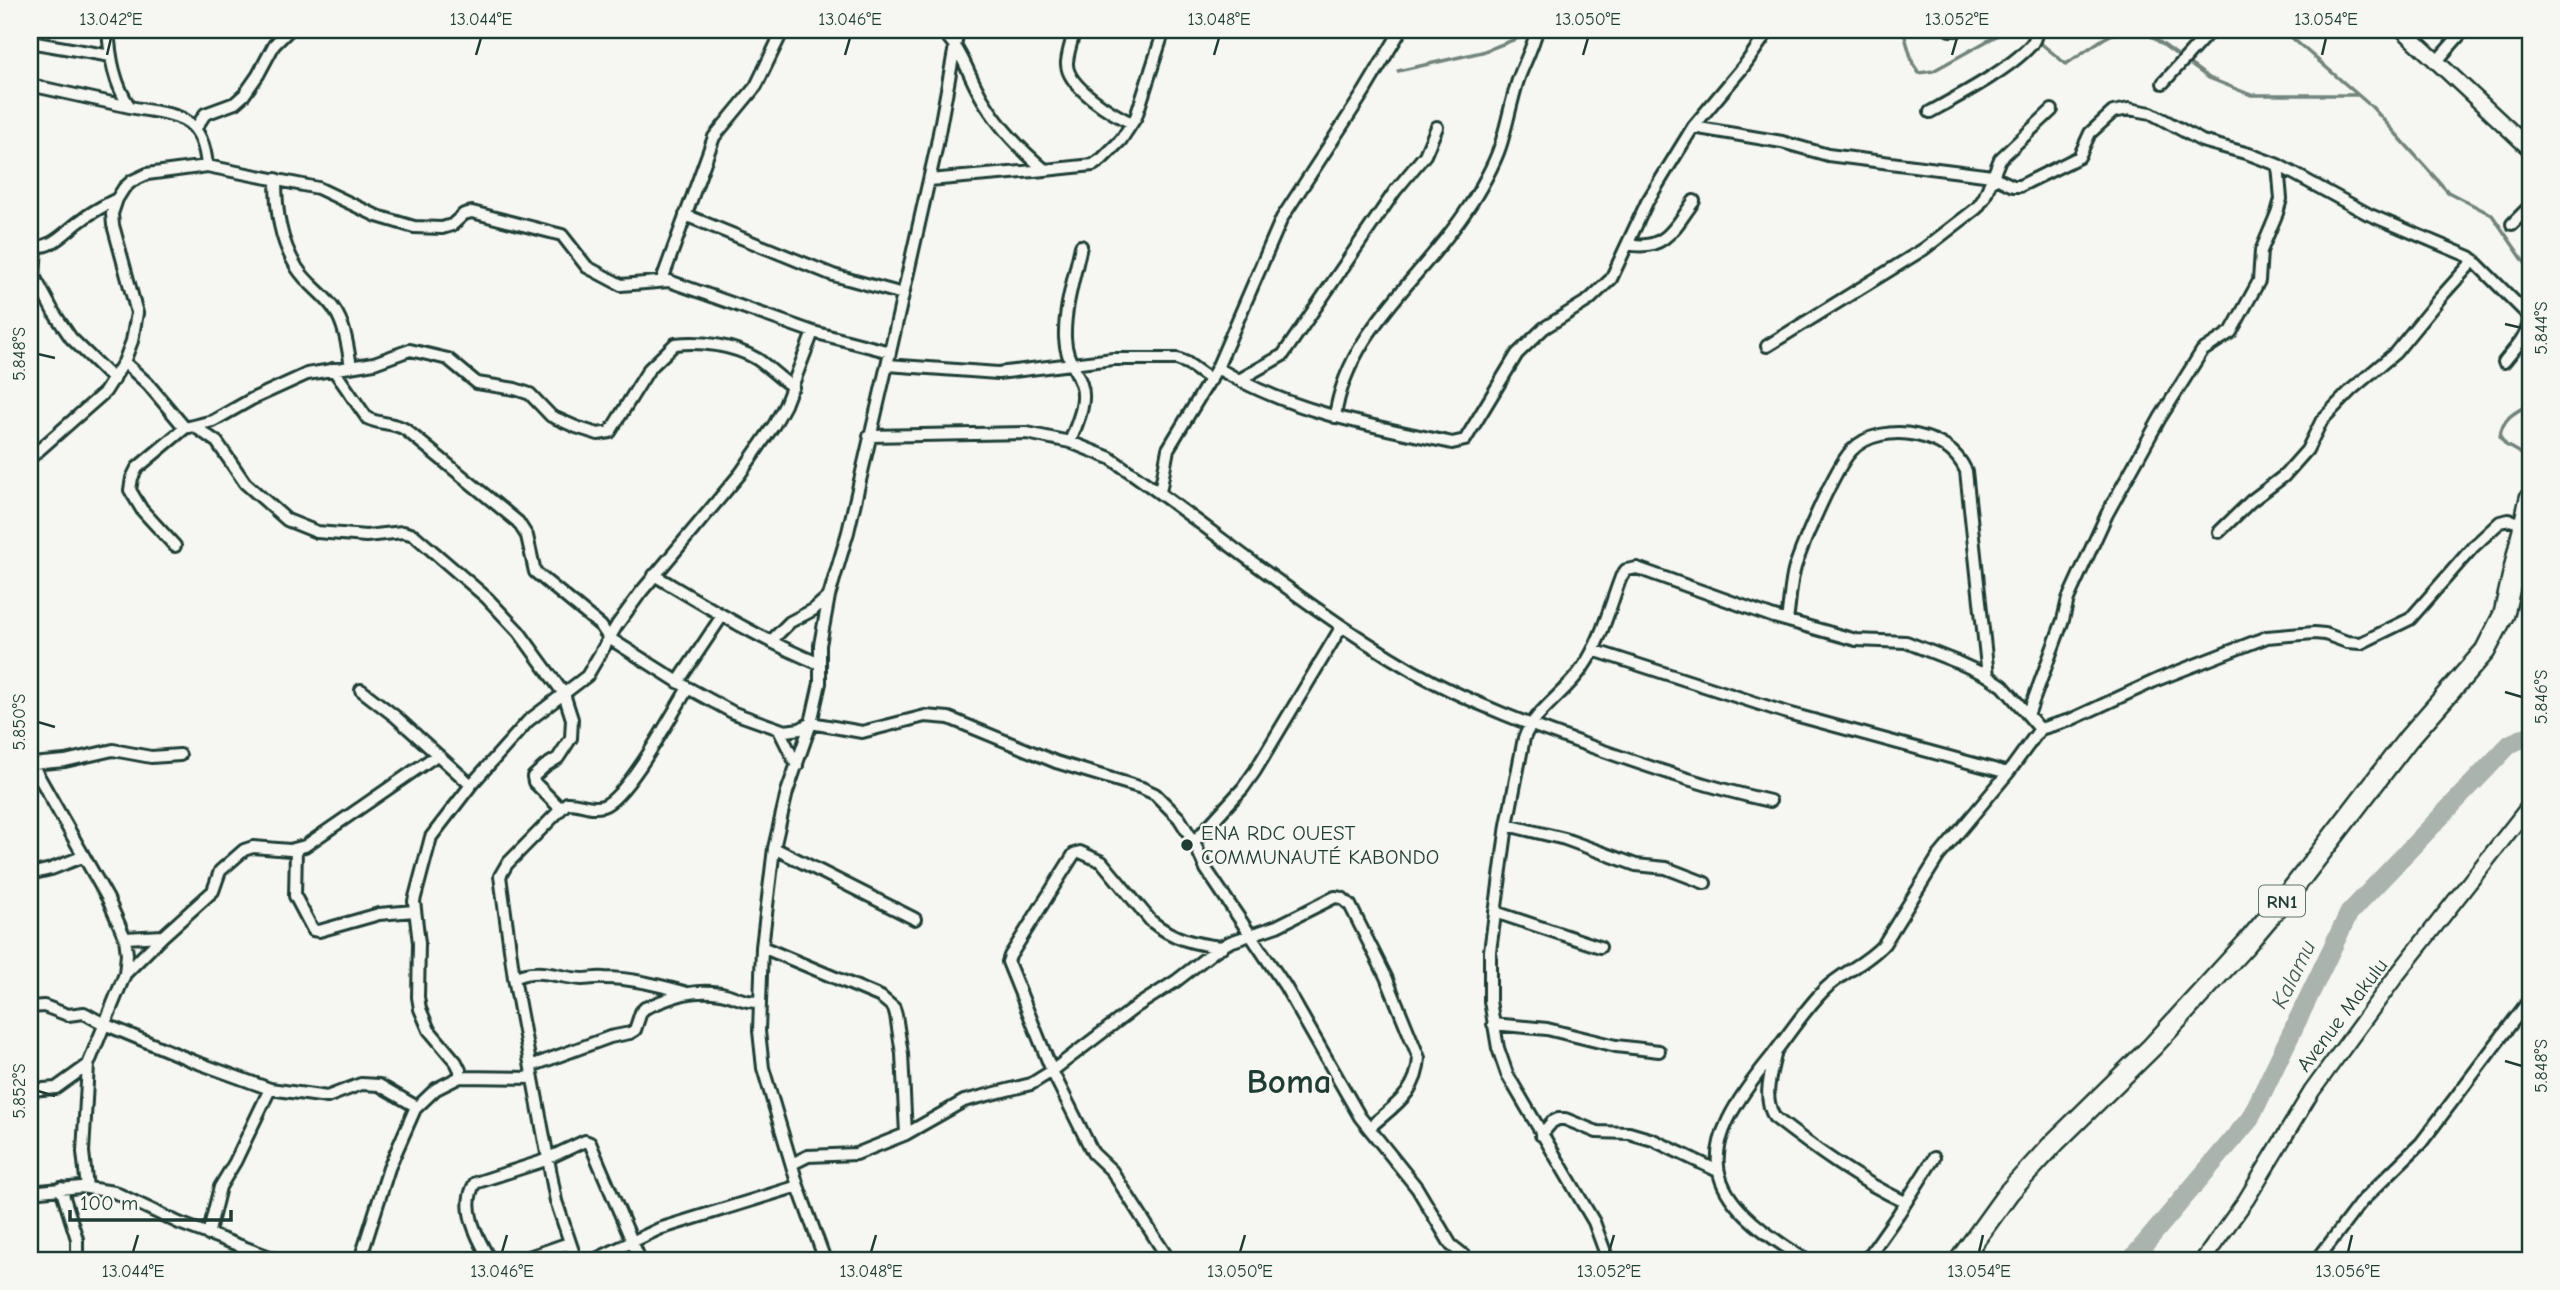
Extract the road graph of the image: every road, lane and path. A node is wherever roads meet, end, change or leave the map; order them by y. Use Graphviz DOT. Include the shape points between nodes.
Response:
graph roads {
  1 [pos="108,30"];
  2 [pos="289,30"];
  3 [pos="783,30"];
  4 [pos="940,30"];
  5 [pos="958,30"];
  6 [pos="1075,30"];
  7 [pos="1164,30"];
  8 [pos="1401,30"];
  9 [pos="1537,30"];
  10 [pos="1769,30"];
  11 [pos="1950,30"];
  12 [pos="1957,30"];
  13 [pos="2211,30"];
  14 [pos="2403,30"];
  15 [pos="2464,30"];
  16 [pos="2036,36"];
  17 [pos="30,42"];
  18 [pos="955,44"];
  19 [pos="111,56"];
  20 [pos="2437,61"];
  21 [pos="2163,83"];
  22 [pos="30,85"];
  23 [pos="130,107"];
  24 [pos="2052,110"];
  25 [pos="1930,112"];
  26 [pos="1132,123"];
  27 [pos="1437,127"];
  28 [pos="1693,127"];
  29 [pos="196,128"];
  30 [pos="2530,149"];
  31 [pos="2278,165"];
  32 [pos="206,166"];
  33 [pos="1045,170"];
  34 [pos="1992,176"];
  35 [pos="276,179"];
  36 [pos="929,180"];
  37 [pos="117,199"];
  38 [pos="1695,201"];
  39 [pos="2530,206"];
  40 [pos="685,215"];
  41 [pos="2512,224"];
  42 [pos="1628,244"];
  43 [pos="1081,246"];
  44 [pos="33,247"];
  45 [pos="2474,260"];
  46 [pos="662,280"];
  47 [pos="903,294"];
  48 [pos="813,332"];
  49 [pos="1767,346"];
  50 [pos="890,352"];
  51 [pos="124,362"];
  52 [pos="2504,362"];
  53 [pos="887,365"];
  54 [pos="1070,365"];
  55 [pos="351,367"];
  56 [pos="333,369"];
  57 [pos="1217,369"];
  58 [pos="114,380"];
  59 [pos="1211,380"];
  60 [pos="1240,380"];
  61 [pos="793,387"];
  62 [pos="1335,417"];
  63 [pos="190,427"];
  64 [pos="869,436"];
  65 [pos="1070,442"];
  66 [pos="30,458"];
  67 [pos="1160,492"];
  68 [pos="2530,498"];
  69 [pos="2524,524"];
  70 [pos="2219,532"];
  71 [pos="175,546"];
  72 [pos="654,575"];
  73 [pos="829,596"];
  74 [pos="722,616"];
  75 [pos="1787,620"];
  76 [pos="1342,626"];
  77 [pos="609,638"];
  78 [pos="771,641"];
  79 [pos="1593,650"];
  80 [pos="820,664"];
  81 [pos="1988,676"];
  82 [pos="678,682"];
  83 [pos="688,688"];
  84 [pos="361,690"];
  85 [pos="564,694"];
  86 [pos="2028,715"];
  87 [pos="811,723"];
  88 [pos="1530,725"];
  89 [pos="2040,729"];
  90 [pos="779,730"];
  91 [pos="180,755"];
  92 [pos="437,755"];
  93 [pos="31,763"];
  94 [pos="797,766"];
  95 [pos="2008,773"];
  96 [pos="471,785"];
  97 [pos="1770,801"];
  98 [pos="2530,805"];
  99 [pos="561,809"];
  100 [pos="1507,825"];
  101 [pos="1194,842"];
  102 [pos="774,848"];
  103 [pos="296,849"];
  104 [pos="82,856"];
  105 [pos="30,874"];
  106 [pos="1705,883"];
  107 [pos="414,911"];
  108 [pos="1495,912"];
  109 [pos="915,919"];
  110 [pos="163,936"];
  111 [pos="1250,937"];
  112 [pos="125,938"];
  113 [pos="762,947"];
  114 [pos="1222,947"];
  115 [pos="1600,947"];
  116 [pos="125,974"];
  117 [pos="514,978"];
  118 [pos="684,992"];
  119 [pos="2530,999"];
  120 [pos="759,1002"];
  121 [pos="30,1007"];
  122 [pos="104,1024"];
  123 [pos="1493,1024"];
  124 [pos="1659,1051"];
  125 [pos="1776,1051"];
  126 [pos="88,1065"];
  127 [pos="531,1066"];
  128 [pos="1052,1071"];
  129 [pos="460,1077"];
  130 [pos="533,1079"];
  131 [pos="270,1089"];
  132 [pos="30,1090"];
  133 [pos="417,1107"];
  134 [pos="1369,1128"];
  135 [pos="906,1134"];
  136 [pos="1541,1135"];
  137 [pos="549,1158"];
  138 [pos="1934,1158"];
  139 [pos="792,1164"];
  140 [pos="1718,1171"];
  141 [pos="798,1186"];
  142 [pos="61,1188"];
  143 [pos="87,1188"];
  144 [pos="30,1192"];
  145 [pos="1905,1202"];
  146 [pos="208,1235"];
  147 [pos="632,1242"];
  148 [pos="569,1243"];
  149 [pos="77,1260"];
  150 [pos="278,1260"];
  151 [pos="360,1260"];
  152 [pos="490,1260"];
  153 [pos="520,1260"];
  154 [pos="576,1260"];
  155 [pos="594,1260"];
  156 [pos="640,1260"];
  157 [pos="825,1260"];
  158 [pos="1169,1260"];
  159 [pos="1469,1260"];
  160 [pos="1608,1260"];
  161 [pos="1806,1260"];
  162 [pos="1866,1260"];
  163 [pos="1960,1260"];
  164 [pos="2203,1260"];
  165 [pos="2317,1260"];
  1 -- 19 [label="street"];
  2 -- 29 [label="street" via="274,45 244,95 205,114"];
  3 -- 40 [label="street" via="756,86 714,137"];
  4 -- 18 [label="street"];
  5 -- 18 [label="street"];
  6 -- 26 [label="street" via="1066,63 1072,76 1107,111"];
  7 -- 26 [label="street"];
  8 -- 57 [label="street" via="1282,218"];
  9 -- 62 [label="street" via="1499,150 1450,235 1398,293 1363,342 1344,377"];
  10 -- 28 [label="street"];
  11 -- 12 [label="street"];
  13 -- 21 [label="street"];
  14 -- 20 [label="main road"];
  15 -- 20 [label="street"];
  16 -- 25 [label="street" via="2013,60"];
  17 -- 19 [label="street"];
  18 -- 33 [label="street" via="978,91 1008,136"];
  18 -- 36 [label="street"];
  19 -- 23 [label="street" via="120,94"];
  20 -- 30 [label="main road"];
  22 -- 23 [label="street"];
  23 -- 29 [label="street" via="177,116"];
  24 -- 34 [label="street" via="2000,159"];
  26 -- 33 [label="street" via="1121,140 1093,165"];
  27 -- 60 [label="street" via="1425,155 1395,191 1283,355"];
  28 -- 34 [label="street" via="1828,155"];
  28 -- 42 [label="street" via="1647,202"];
  29 -- 32 [label="street"];
  31 -- 34 [label="street" via="2208,143 2156,115 2129,109 2113,112 2090,133 2079,156 2020,186"];
  31 -- 45 [label="street" via="2368,214"];
  31 -- 86 [label="street" via="2281,199 2263,242 2259,281 2231,332 2202,351 2107,514 2068,600"];
  32 -- 35 [label="street"];
  32 -- 37 [label="street" via="148,174 124,188"];
  33 -- 36 [label="street"];
  34 -- 49 [label="street" via="1977,208 1924,249"];
  35 -- 46 [label="street" via="318,188 377,216 414,227 442,228 472,212 513,220 562,235 587,267 612,281 629,285"];
  35 -- 55 [label="street" via="285,246 298,270 338,315"];
  36 -- 47 [label="street"];
  37 -- 44 [label="street" via="54,242"];
  37 -- 51 [label="street" via="113,225 137,313"];
  38 -- 42 [label="street" via="1665,239 1651,246"];
  39 -- 41 [label="street"];
  40 -- 46 [label="street"];
  40 -- 47 [label="street" via="833,275"];
  42 -- 62 [label="street" via="1608,283 1544,328 1517,354 1461,443"];
  43 -- 54 [label="street" via="1065,324"];
  44 -- 58 [label="street" via="34,276 54,313 71,338"];
  45 -- 52 [label="street" via="2530,321"];
  45 -- 70 [label="street" via="2395,353 2322,420 2307,450 2284,476"];
  46 -- 48 [label="street"];
  47 -- 50 [label="street"];
  48 -- 50 [label="street"];
  48 -- 61 [label="street"];
  50 -- 53 [label="street"];
  51 -- 58 [label="street"];
  51 -- 63 [label="street"];
  53 -- 54 [label="street" via="998,373"];
  53 -- 64 [label="street"];
  54 -- 59 [label="street" via="1126,358 1177,359"];
  54 -- 65 [label="street" via="1083,393"];
  55 -- 56 [label="street"];
  55 -- 61 [label="street" via="405,350 442,356 477,383 530,394 555,418 598,434 610,432 649,369 674,344 739,350"];
  56 -- 63 [label="street" via="291,379 214,422"];
  56 -- 77 [label="street" via="367,418 406,430 518,522 527,536 535,572 601,626"];
  57 -- 59 [label="street"];
  57 -- 60 [label="street"];
  58 -- 66 [label="street" via="74,422"];
  59 -- 67 [label="street" via="1171,443"];
  60 -- 62 [label="street"];
  61 -- 72 [label="street" via="774,425 740,474"];
  63 -- 71 [label="street" via="137,468 130,490"];
  63 -- 85 [label="street" via="217,442 245,483 287,520 317,532 366,536 403,532 420,539 488,598"];
  64 -- 65 [label="street" via="1027,433"];
  64 -- 73 [label="street"];
  65 -- 67 [label="street" via="1111,458"];
  67 -- 76 [label="street"];
  68 -- 69 [label="highway, RN1"];
  69 -- 89 [label="street" via="2500,522 2410,619 2361,643 2325,634 2267,637"];
  69 -- 163 [label="highway, RN1" via="2504,614 2485,651 2408,739 2247,943 2009,1192"];
  72 -- 74 [label="street"];
  72 -- 77 [label="street"];
  73 -- 78 [label="street"];
  73 -- 80 [label="street"];
  74 -- 78 [label="street"];
  74 -- 82 [label="street"];
  75 -- 79 [label="street" via="1630,568 1621,577"];
  75 -- 81 [label="street" via="1856,640 1906,642"];
  75 -- 81 [label="street" via="1796,566 1851,450 1881,434 1917,435 1950,448 1966,471"];
  76 -- 88 [label="street" via="1453,692"];
  76 -- 101 [label="street" via="1255,771"];
  77 -- 82 [label="street"];
  77 -- 85 [label="street" via="587,676"];
  78 -- 80 [label="street"];
  79 -- 88 [label="street"];
  79 -- 95 [label="street" via="1784,712"];
  80 -- 87 [label="street"];
  81 -- 86 [label="street"];
  82 -- 83 [label="street"];
  83 -- 90 [label="street"];
  83 -- 99 [label="street" via="612,801 593,808 569,802"];
  84 -- 92 [label="street"];
  85 -- 96 [label="street" via="528,721"];
  85 -- 99 [label="street" via="572,719 571,738 558,758 533,779"];
  86 -- 89 [label="street"];
  87 -- 90 [label="street"];
  87 -- 94 [label="street"];
  87 -- 101 [label="street" via="862,732 925,716 949,718 1056,762 1155,794"];
  88 -- 97 [label="street" via="1674,776"];
  88 -- 100 [label="street" via="1520,751"];
  89 -- 95 [label="street"];
  90 -- 94 [label="street"];
  91 -- 93 [label="street" via="151,757 113,750"];
  92 -- 96 [label="street"];
  92 -- 103 [label="street"];
  93 -- 104 [label="street"];
  94 -- 102 [label="street"];
  95 -- 125 [label="street" via="1938,858 1884,944 1827,987"];
  96 -- 107 [label="street" via="430,837"];
  98 -- 164 [label="main road, Avenue Makulu" via="2312,1091 2246,1200"];
  99 -- 117 [label="street" via="500,876"];
  100 -- 106 [label="street"];
  100 -- 108 [label="street"];
  101 -- 111 [label="street"];
  102 -- 109 [label="street"];
  102 -- 113 [label="street"];
  103 -- 107 [label="street" via="295,896 313,930 379,914"];
  103 -- 110 [label="street" via="244,850 220,871 213,891"];
  104 -- 105 [label="street"];
  104 -- 112 [label="street"];
  107 -- 129 [label="street" via="420,1010 429,1030 456,1062"];
  108 -- 115 [label="street"];
  108 -- 123 [label="street" via="1490,951"];
  110 -- 112 [label="street"];
  110 -- 116 [label="street"];
  111 -- 114 [label="street"];
  111 -- 134 [label="street"];
  111 -- 134 [label="street" via="1335,897 1350,905 1419,1058 1411,1089"];
  112 -- 116 [label="street"];
  113 -- 120 [label="street"];
  113 -- 135 [label="street" via="881,998 894,1008 902,1054"];
  114 -- 128 [label="street"];
  114 -- 128 [label="street" via="1191,944 1160,929 1102,862 1085,852 1074,854 1008,962"];
  116 -- 122 [label="street"];
  117 -- 118 [label="street" via="525,972 546,972 628,980"];
  117 -- 127 [label="street"];
  118 -- 120 [label="street" via="720,993"];
  118 -- 127 [label="street" via="645,1008 630,1033"];
  119 -- 165 [label="street" via="2421,1143 2361,1202"];
  120 -- 139 [label="street" via="763,1068"];
  121 -- 122 [label="street" via="44,1006 68,1015 84,1013"];
  122 -- 126 [label="street"];
  122 -- 131 [label="street"];
  123 -- 124 [label="street" via="1548,1029"];
  123 -- 136 [label="street" via="1507,1074"];
  125 -- 140 [label="street" via="1727,1119 1720,1136"];
  125 -- 145 [label="street" via="1767,1094 1773,1117 1849,1171"];
  126 -- 132 [label="street" via="56,1087"];
  126 -- 143 [label="street" via="83,1152"];
  127 -- 130 [label="street"];
  128 -- 135 [label="street" via="1031,1084 964,1101"];
  128 -- 158 [label="street" via="1093,1153 1112,1171"];
  129 -- 130 [label="street"];
  129 -- 133 [label="street" via="436,1088"];
  130 -- 137 [label="street"];
  131 -- 133 [label="street" via="327,1097 360,1084 379,1085"];
  131 -- 146 [label="street" via="220,1188"];
  133 -- 151 [label="street" via="389,1168"];
  134 -- 159 [label="street" via="1417,1188 1451,1245"];
  135 -- 139 [label="street" via="856,1154 808,1156"];
  136 -- 140 [label="street" via="1552,1122 1565,1119 1597,1132 1629,1133 1653,1140"];
  136 -- 160 [label="street" via="1594,1222"];
  137 -- 147 [label="street" via="585,1141 590,1143"];
  137 -- 148 [label="street"];
  137 -- 152 [label="street" via="472,1187 474,1227"];
  138 -- 145 [label="street"];
  139 -- 141 [label="street"];
  140 -- 161 [label="street" via="1724,1192 1736,1207 1771,1239"];
  141 -- 147 [label="street" via="659,1228"];
  141 -- 157 [label="street"];
  142 -- 143 [label="street"];
  142 -- 144 [label="street"];
  142 -- 149 [label="street" via="77,1239"];
  143 -- 146 [label="street" via="114,1192"];
  145 -- 162 [label="street"];
  146 -- 150 [label="street"];
  147 -- 155 [label="street"];
  147 -- 156 [label="street"];
  148 -- 153 [label="street"];
  148 -- 154 [label="street"];
}
